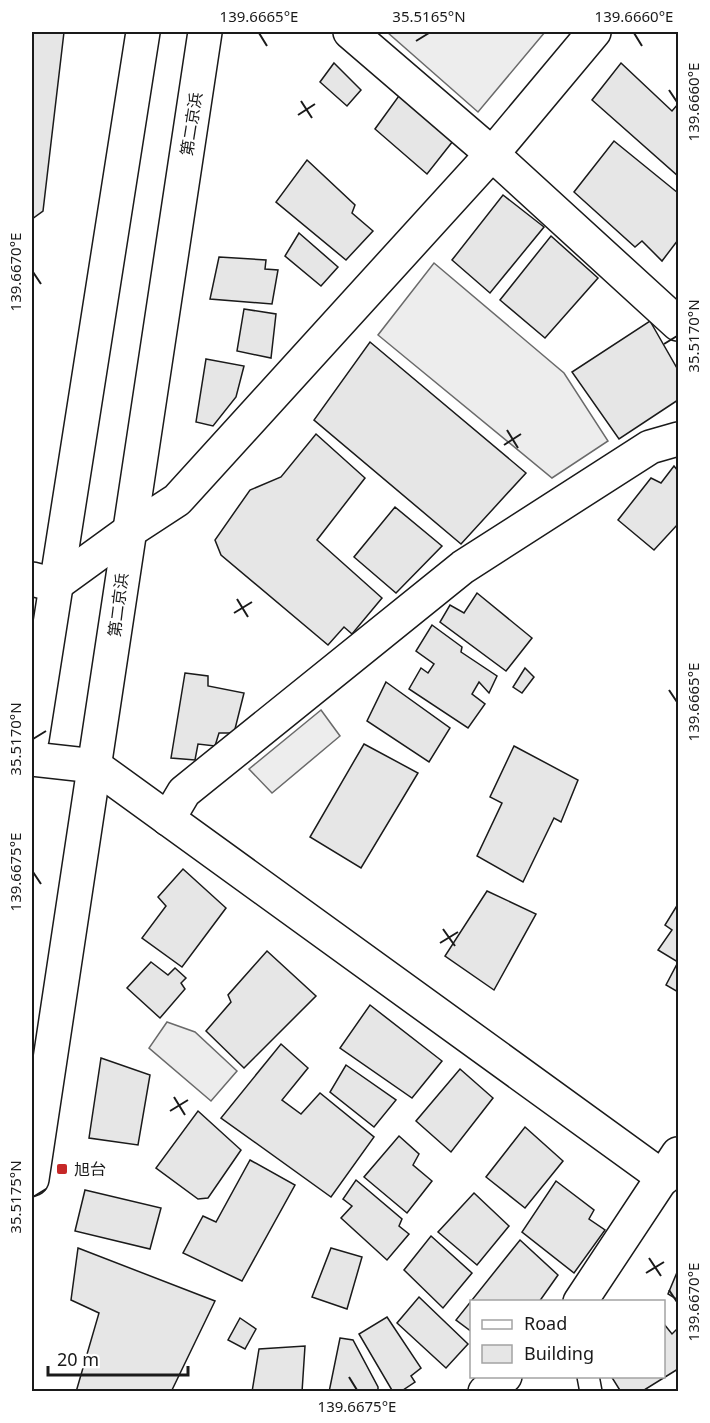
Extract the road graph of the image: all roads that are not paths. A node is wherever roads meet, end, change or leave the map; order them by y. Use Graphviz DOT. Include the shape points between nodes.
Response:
graph roads {
  1 [pos="143,32"];
  2 [pos="205,32"];
  3 [pos="350,32"];
  4 [pos="594,32"];
  5 [pos="492,154"];
  6 [pos="678,324"];
  7 [pos="678,439"];
  8 [pos="128,532"];
  9 [pos="43,582"];
  10 [pos="32,739"];
  11 [pos="32,759"];
  12 [pos="95,766"];
  13 [pos="168,819"];
  14 [pos="671,1166"];
  15 [pos="32,1179"];
  16 [pos="581,1300"];
  17 [pos="504,1378"];
  18 [pos="485,1392"];
  1 -- 9 [label="main road"];
  2 -- 8 [label="main road, 第二京浜"];
  3 -- 5 [label="main road"];
  4 -- 5 [label="main road"];
  5 -- 6 [label="main road"];
  5 -- 8 [label="main road" via="177,500"];
  7 -- 13 [label="main road" via="650,447 463,567 184,792"];
  8 -- 9 [label="main road"];
  8 -- 12 [label="main road, 第二京浜"];
  9 -- 10 [label="main road"];
  11 -- 12 [label="main road"];
  12 -- 13 [label="main road"];
  12 -- 15 [label="main road, 第二京浜"];
  13 -- 14 [label="main road"];
  14 -- 16 [label="main road"];
  17 -- 18 [label="main road"];
}
